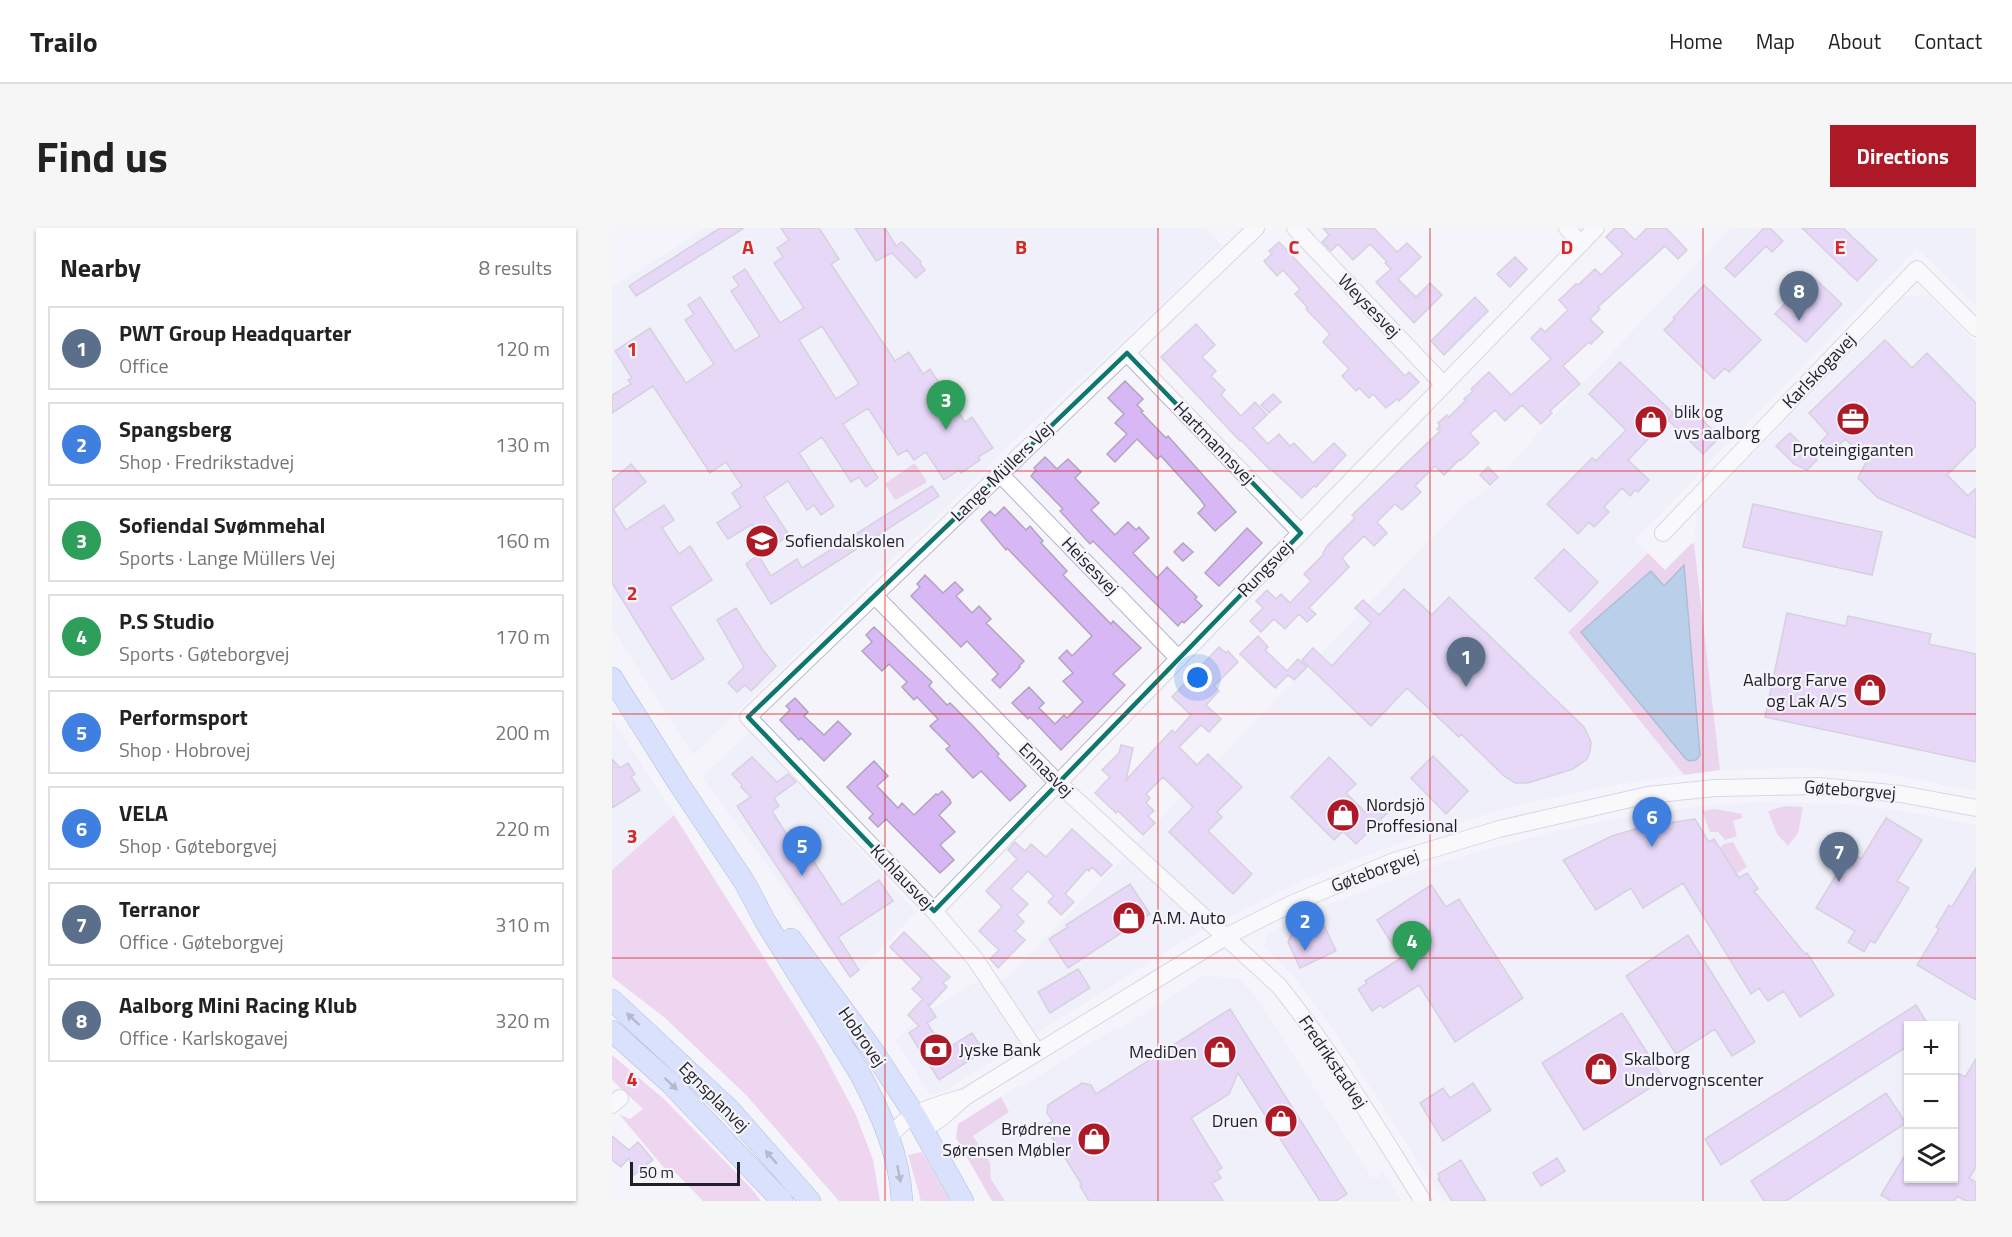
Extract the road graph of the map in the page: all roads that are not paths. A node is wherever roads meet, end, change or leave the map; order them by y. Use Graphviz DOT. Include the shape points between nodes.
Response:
graph roads {
  1 [pos="1256,228"];
  2 [pos="1295,228"];
  3 [pos="1567,228"];
  4 [pos="1596,228"];
  5 [pos="1581,244"];
  6 [pos="1976,328"];
  7 [pos="1127,353"];
  8 [pos="1444,385"];
  9 [pos="1000,474"];
  10 [pos="1301,533"];
  11 [pos="1663,533"];
  12 [pos="874,595"];
  13 [pos="1179,659"];
  14 [pos="612,678"];
  15 [pos="748,717"];
  16 [pos="1058,783"];
  17 [pos="1976,808"];
  18 [pos="745,883"];
  19 [pos="934,911"];
  20 [pos="765,921"];
  21 [pos="1227,936"];
  22 [pos="612,1000"];
  23 [pos="612,1031"];
  24 [pos="1037,1052"];
  25 [pos="913,1122"];
  26 [pos="889,1138"];
  27 [pos="782,1201"];
  28 [pos="810,1201"];
  29 [pos="903,1201"];
  30 [pos="963,1201"];
  31 [pos="1423,1201"];
  1 -- 7 [label="street, Lange Müllers Vej"];
  2 -- 8 [label="street, Weysesvej"];
  3 -- 5 [label="street"];
  4 -- 5 [label="street, Rungsvej"];
  5 -- 8 [label="street, Rungsvej"];
  6 -- 11 [label="street, Karlskogavej" via="1917,269"];
  7 -- 9 [label="street, Lange Müllers Vej"];
  7 -- 10 [label="street, Hartmannsvej"];
  8 -- 10 [label="street, Rungsvej"];
  9 -- 12 [label="street, Lange Müllers Vej"];
  9 -- 13 [label="street, Heisesvej"];
  10 -- 13 [label="street, Rungsvej"];
  12 -- 15 [label="street, Lange Müllers Vej"];
  12 -- 16 [label="street, Ennasvej"];
  13 -- 16 [label="street, Rungsvej"];
  14 -- 18 [label="main road, Hobrovej"];
  15 -- 19 [label="street, Kuhlausvej"];
  16 -- 19 [label="street, Rungsvej"];
  16 -- 21 [label="street, Ennasvej"];
  17 -- 21 [label="street, Gøteborgvej" via="1901,794 1819,786 1648,795 1499,829 1394,861"];
  18 -- 20 [label="main road, Hobrovej"];
  18 -- 25 [label="main road, Hobrovej" via="774,916 871,1048"];
  19 -- 24 [label="street, Kuhlausvej" via="975,959"];
  20 -- 25 [label="main road"];
  20 -- 26 [label="main road, Hobrovej" via="859,1072"];
  21 -- 24 [label="street, Gøteborgvej"];
  21 -- 31 [label="street, Fredrikstadvej" via="1297,1008"];
  28 -- 22 [label="main road, Egnsplanvej, one-way" via="730,1110"];
  23 -- 27 [label="main road, Egnsplanvej, one-way" via="670,1083"];
  24 -- 25 [label="street, Gøteborgvej" via="965,1097 940,1119"];
  25 -- 26 [label="street, Gøteborgvej"];
  25 -- 30 [label="main road, Hobrovej"];
  26 -- 29 [label="main road, Hobrovej, one-way"];
}
